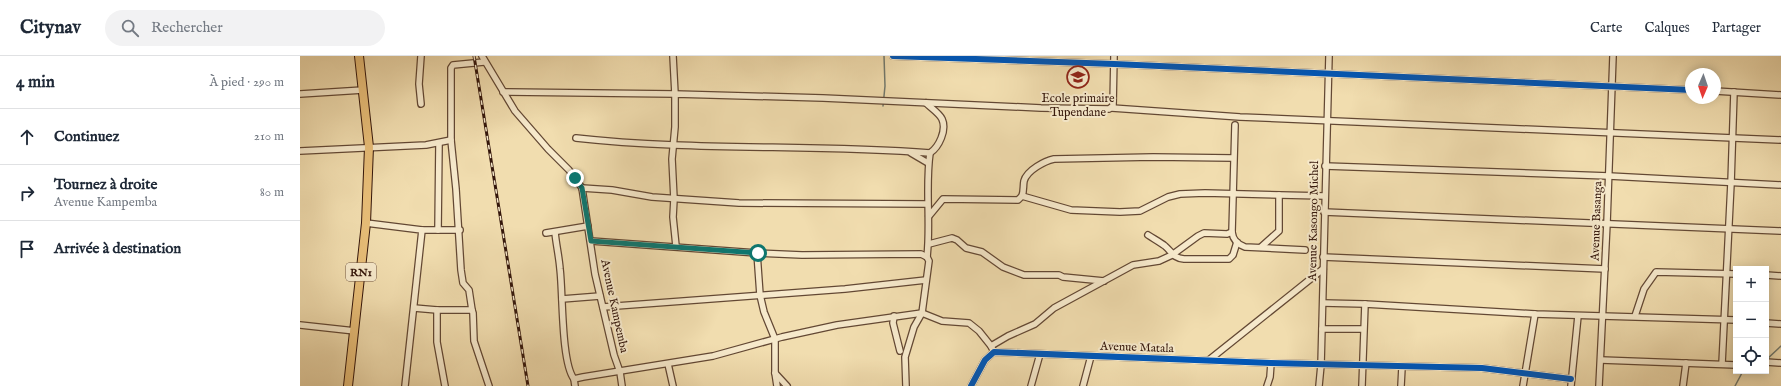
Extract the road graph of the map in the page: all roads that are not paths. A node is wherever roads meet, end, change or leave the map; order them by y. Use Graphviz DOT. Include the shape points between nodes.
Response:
graph roads {
  1 [pos="359,56"];
  2 [pos="421,56"];
  3 [pos="673,56"];
  4 [pos="893,56"];
  5 [pos="1114,56"];
  6 [pos="1329,56"];
  7 [pos="1613,56"];
  8 [pos="483,59"];
  9 [pos="1114,64"];
  10 [pos="1329,74"];
  11 [pos="1611,86"];
  12 [pos="363,90"];
  13 [pos="1685,90"];
  14 [pos="1721,91"];
  15 [pos="503,92"];
  16 [pos="1734,92"];
  17 [pos="300,94"];
  18 [pos="675,94"];
  19 [pos="1781,95"];
  20 [pos="421,104"];
  21 [pos="926,104"];
  22 [pos="1112,108"];
  23 [pos="1328,120"];
  24 [pos="1235,125"];
  25 [pos="1610,132"];
  26 [pos="576,138"];
  27 [pos="1733,138"];
  28 [pos="451,140"];
  29 [pos="1781,140"];
  30 [pos="439,144"];
  31 [pos="674,144"];
  32 [pos="369,147"];
  33 [pos="300,151"];
  34 [pos="907,151"];
  35 [pos="930,153"];
  36 [pos="1233,158"];
  37 [pos="928,162"];
  38 [pos="1325,166"];
  39 [pos="1609,176"];
  40 [pos="1731,183"];
  41 [pos="1781,184"];
  42 [pos="582,188"];
  43 [pos="1233,194"];
  44 [pos="1279,195"];
  45 [pos="1022,196"];
  46 [pos="1324,196"];
  47 [pos="674,199"];
  48 [pos="927,204"];
  49 [pos="1324,212"];
  50 [pos="929,216"];
  51 [pos="366,223"];
  52 [pos="1607,223"];
  53 [pos="588,226"];
  54 [pos="1728,229"];
  55 [pos="422,230"];
  56 [pos="438,230"];
  57 [pos="460,230"];
  58 [pos="1781,231"];
  59 [pos="555,232"];
  60 [pos="1232,232"];
  61 [pos="546,233"];
  62 [pos="1148,235"];
  63 [pos="591,241"];
  64 [pos="1236,242"];
  65 [pos="928,244"];
  66 [pos="676,246"];
  67 [pos="1261,247"];
  68 [pos="1305,250"];
  69 [pos="758,253"];
  70 [pos="1172,255"];
  71 [pos="927,256"];
  72 [pos="1323,257"];
  73 [pos="1323,269"];
  74 [pos="1605,269"];
  75 [pos="1726,274"];
  76 [pos="1733,274"];
  77 [pos="1769,275"];
  78 [pos="1781,276"];
  79 [pos="926,280"];
  80 [pos="1104,282"];
  81 [pos="760,295"];
  82 [pos="600,296"];
  83 [pos="562,299"];
  84 [pos="1323,303"];
  85 [pos="1365,304"];
  86 [pos="603,307"];
  87 [pos="414,308"];
  88 [pos="437,310"];
  89 [pos="472,310"];
  90 [pos="922,313"];
  91 [pos="1535,314"];
  92 [pos="894,316"];
  93 [pos="1578,316"];
  94 [pos="1602,316"];
  95 [pos="1635,316"];
  96 [pos="1724,319"];
  97 [pos="1733,320"];
  98 [pos="1769,323"];
  99 [pos="1781,324"];
  100 [pos="300,325"];
  101 [pos="1322,328"];
  102 [pos="1364,329"];
  103 [pos="355,331"];
  104 [pos="775,339"];
  105 [pos="991,346"];
  106 [pos="900,351"];
  107 [pos="994,352"];
  108 [pos="1040,354"];
  109 [pos="1091,356"];
  110 [pos="1209,360"];
  111 [pos="1601,360"];
  112 [pos="1769,362"];
  113 [pos="1272,363"];
  114 [pos="1686,363"];
  115 [pos="1781,363"];
  116 [pos="668,364"];
  117 [pos="1722,364"];
  118 [pos="1321,365"];
  119 [pos="1733,365"];
  120 [pos="1363,366"];
  121 [pos="1402,367"];
  122 [pos="620,372"];
  123 [pos="775,373"];
  124 [pos="1525,373"];
  125 [pos="574,379"];
  126 [pos="1571,379"];
  127 [pos="348,386"];
  128 [pos="405,386"];
  129 [pos="445,386"];
  130 [pos="489,386"];
  131 [pos="575,386"];
  132 [pos="622,386"];
  133 [pos="672,386"];
  134 [pos="777,386"];
  135 [pos="787,386"];
  136 [pos="906,386"];
  137 [pos="971,386"];
  138 [pos="1031,386"];
  139 [pos="1083,386"];
  140 [pos="1267,386"];
  141 [pos="1319,386"];
  142 [pos="1362,386"];
  143 [pos="1401,386"];
  144 [pos="1523,386"];
  145 [pos="1571,386"];
  146 [pos="1599,386"];
  147 [pos="1683,386"];
  1 -- 12 [label="highway, RN1"];
  2 -- 20 [label="street"];
  3 -- 18 [label="street"];
  4 -- 9 [label="street"];
  5 -- 9 [label="street"];
  6 -- 10 [label="street, Avenue Kasongo Michel"];
  7 -- 11 [label="street, Avenue Basanga"];
  8 -- 15 [label="street, Avenue Kampemba"];
  8 -- 28 [label="street" via="452,66"];
  9 -- 10 [label="street"];
  9 -- 22 [label="street"];
  10 -- 11 [label="street"];
  10 -- 23 [label="street, Avenue Kasongo Michel"];
  11 -- 13 [label="street"];
  11 -- 25 [label="street, Avenue Basanga"];
  12 -- 17 [label="street"];
  12 -- 32 [label="highway, RN1"];
  14 -- 16 [label="street"];
  15 -- 18 [label="street"];
  15 -- 42 [label="street, Avenue Kampemba" via="515,111 569,170"];
  16 -- 19 [label="street"];
  16 -- 27 [label="street"];
  18 -- 21 [label="street"];
  18 -- 31 [label="street"];
  21 -- 22 [label="street"];
  21 -- 35 [label="street" via="942,119 943,126 938,144"];
  22 -- 23 [label="street"];
  23 -- 25 [label="street"];
  23 -- 38 [label="street, Avenue Kasongo Michel"];
  24 -- 36 [label="street"];
  25 -- 27 [label="street"];
  25 -- 39 [label="street, Avenue Basanga"];
  26 -- 31 [label="street"];
  27 -- 29 [label="street"];
  27 -- 40 [label="street"];
  28 -- 30 [label="street"];
  28 -- 57 [label="street"];
  30 -- 32 [label="street"];
  30 -- 56 [label="street"];
  31 -- 34 [label="street"];
  31 -- 47 [label="street"];
  32 -- 33 [label="street"];
  32 -- 51 [label="highway, RN1"];
  34 -- 35 [label="street"];
  34 -- 37 [label="street"];
  35 -- 37 [label="street"];
  36 -- 43 [label="street"];
  36 -- 45 [label="street" via="1046,160 1024,179"];
  37 -- 48 [label="street"];
  38 -- 39 [label="street"];
  38 -- 46 [label="street, Avenue Kasongo Michel"];
  39 -- 40 [label="street"];
  39 -- 52 [label="street, Avenue Basanga"];
  40 -- 41 [label="street"];
  40 -- 54 [label="street"];
  42 -- 47 [label="street"];
  42 -- 53 [label="street, Avenue Kampemba"];
  43 -- 44 [label="street"];
  43 -- 45 [label="street" via="1180,194 1140,211 1120,212 1071,210"];
  43 -- 60 [label="street"];
  44 -- 46 [label="street"];
  44 -- 67 [label="street" via="1279,231"];
  45 -- 50 [label="street" via="1018,200 943,199"];
  46 -- 49 [label="street, Avenue Kasongo Michel"];
  47 -- 48 [label="street" via="757,204"];
  47 -- 66 [label="street"];
  48 -- 50 [label="street"];
  49 -- 52 [label="street"];
  49 -- 72 [label="street, Avenue Kasongo Michel"];
  50 -- 65 [label="street"];
  51 -- 55 [label="street"];
  51 -- 103 [label="highway, RN1"];
  52 -- 54 [label="street"];
  52 -- 74 [label="street, Avenue Basanga"];
  53 -- 59 [label="street"];
  53 -- 63 [label="street, Avenue Kampemba"];
  54 -- 58 [label="street"];
  54 -- 75 [label="street"];
  55 -- 56 [label="street"];
  55 -- 87 [label="street"];
  56 -- 57 [label="street"];
  57 -- 89 [label="street" via="462,278 469,290"];
  59 -- 61 [label="street"];
  59 -- 83 [label="street"];
  60 -- 64 [label="street"];
  60 -- 70 [label="street" via="1204,233"];
  62 -- 70 [label="street"];
  63 -- 66 [label="street"];
  63 -- 82 [label="street, Avenue Kampemba"];
  64 -- 67 [label="street" via="1245,247"];
  64 -- 70 [label="street" via="1233,255 1229,259 1184,259"];
  65 -- 71 [label="street"];
  65 -- 80 [label="street" via="952,238 966,248 982,252 1003,267 1024,275 1059,275"];
  66 -- 69 [label="street"];
  67 -- 68 [label="street"];
  69 -- 71 [label="street"];
  69 -- 81 [label="street"];
  70 -- 80 [label="street" via="1158,261 1133,264"];
  71 -- 79 [label="street" via="929,261"];
  72 -- 73 [label="street, Avenue Kasongo Michel"];
  72 -- 74 [label="street"];
  73 -- 84 [label="street, Avenue Kasongo Michel"];
  73 -- 110 [label="street"];
  74 -- 94 [label="street, Avenue Basanga"];
  75 -- 76 [label="street"];
  75 -- 95 [label="street" via="1656,272 1644,289"];
  75 -- 96 [label="street"];
  77 -- 78 [label="street"];
  79 -- 81 [label="street"];
  79 -- 90 [label="street"];
  80 -- 105 [label="street" via="1080,292 1054,308 1035,324"];
  81 -- 86 [label="street"];
  81 -- 104 [label="street"];
  82 -- 83 [label="street"];
  82 -- 86 [label="street, Avenue Kampemba"];
  83 -- 125 [label="street" via="565,341"];
  84 -- 85 [label="street"];
  84 -- 101 [label="street, Avenue Kasongo Michel"];
  85 -- 91 [label="street"];
  85 -- 102 [label="street"];
  86 -- 122 [label="street, Avenue Kampemba"];
  87 -- 88 [label="street"];
  87 -- 128 [label="street"];
  88 -- 89 [label="street"];
  88 -- 129 [label="street" via="437,342"];
  89 -- 130 [label="street" via="474,341"];
  90 -- 92 [label="street"];
  90 -- 105 [label="street" via="942,320 969,322 980,331"];
  90 -- 136 [label="street" via="914,327 906,357"];
  91 -- 93 [label="street"];
  91 -- 124 [label="street"];
  92 -- 104 [label="street"];
  92 -- 106 [label="street" via="893,323"];
  93 -- 94 [label="street"];
  93 -- 126 [label="street"];
  94 -- 95 [label="street"];
  94 -- 111 [label="street, Avenue Basanga"];
  95 -- 96 [label="street"];
  96 -- 97 [label="street"];
  96 -- 117 [label="street"];
  98 -- 99 [label="street"];
  100 -- 103 [label="street"];
  101 -- 102 [label="street"];
  101 -- 118 [label="street, Avenue Kasongo Michel"];
  102 -- 120 [label="street"];
  103 -- 127 [label="highway, RN1"];
  104 -- 116 [label="street" via="713,356"];
  104 -- 123 [label="street"];
  105 -- 107 [label="street"];
  107 -- 108 [label="street, Avenue Matala"];
  107 -- 137 [label="street" via="985,360"];
  108 -- 109 [label="street, Avenue Matala"];
  108 -- 138 [label="street"];
  109 -- 110 [label="street, Avenue Matala"];
  109 -- 139 [label="street"];
  110 -- 113 [label="street, Avenue Matala"];
  111 -- 114 [label="street"];
  111 -- 146 [label="street, Avenue Basanga"];
  112 -- 115 [label="street"];
  113 -- 118 [label="street, Avenue Matala"];
  113 -- 140 [label="street"];
  114 -- 117 [label="street"];
  114 -- 147 [label="street"];
  116 -- 122 [label="street"];
  116 -- 133 [label="street"];
  117 -- 119 [label="street"];
  118 -- 120 [label="street, Avenue Matala"];
  118 -- 141 [label="street, Avenue Kasongo Michel"];
  120 -- 121 [label="street, Avenue Matala"];
  120 -- 142 [label="street"];
  121 -- 124 [label="street, Avenue Matala" via="1482,368"];
  121 -- 143 [label="street"];
  122 -- 125 [label="street"];
  122 -- 132 [label="street, Avenue Kampemba"];
  123 -- 134 [label="street"];
  123 -- 135 [label="street"];
  124 -- 126 [label="street, Avenue Matala"];
  124 -- 144 [label="street"];
  125 -- 131 [label="street"];
  126 -- 145 [label="street"];
}
